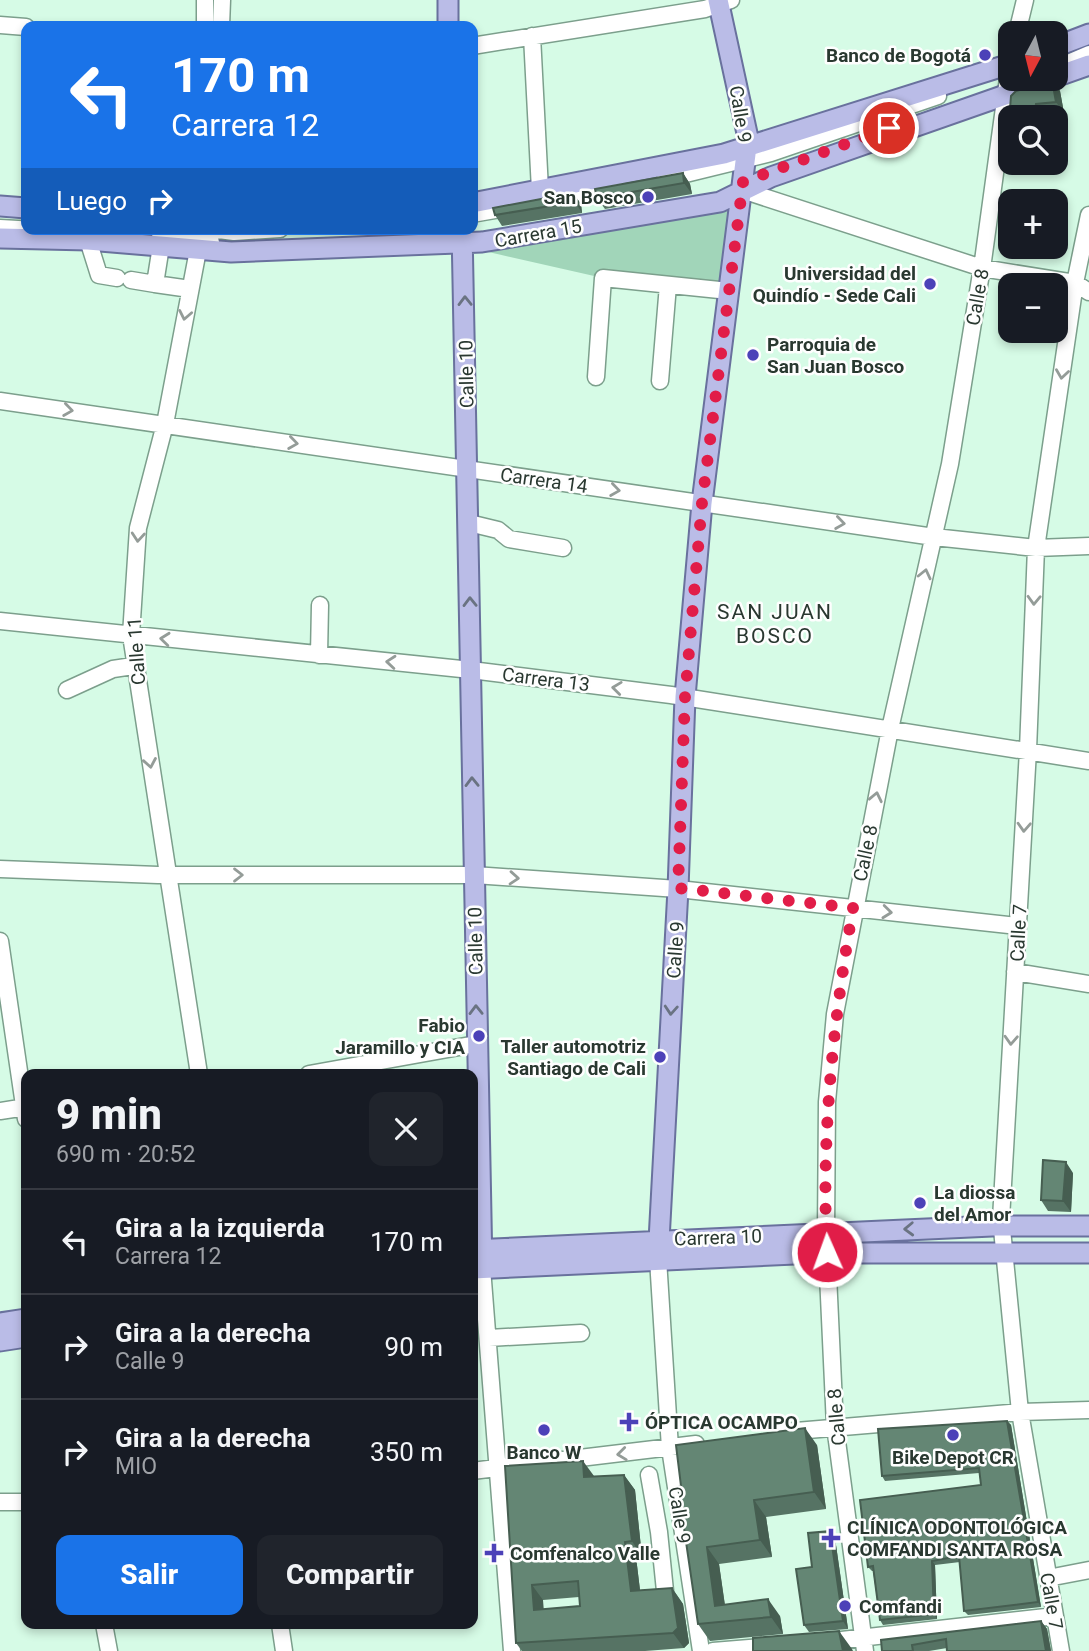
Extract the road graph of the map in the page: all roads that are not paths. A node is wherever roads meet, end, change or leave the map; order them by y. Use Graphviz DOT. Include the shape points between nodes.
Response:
graph roads {
  1 [pos="205,0"];
  2 [pos="222,0"];
  3 [pos="448,0"];
  4 [pos="1025,0"];
  5 [pos="723,1"];
  6 [pos="205,21"];
  7 [pos="221,21"];
  8 [pos="448,21"];
  9 [pos="1020,21"];
  10 [pos="0,25"];
  11 [pos="21,27"];
  12 [pos="1089,34"];
  13 [pos="532,36"];
  14 [pos="1068,42"];
  15 [pos="1089,42"];
  16 [pos="478,45"];
  17 [pos="1068,49"];
  18 [pos="1089,54"];
  19 [pos="1068,63"];
  20 [pos="1089,65"];
  21 [pos="1068,73"];
  22 [pos="998,81"];
  23 [pos="998,82"];
  24 [pos="1005,91"];
  25 [pos="747,154"];
  26 [pos="743,186"];
  27 [pos="540,190"];
  28 [pos="478,202"];
  29 [pos="0,206"];
  30 [pos="21,208"];
  31 [pos="478,213"];
  32 [pos="0,215"];
  33 [pos="1089,215"];
  34 [pos="21,217"];
  35 [pos="0,228"];
  36 [pos="21,229"];
  37 [pos="158,235"];
  38 [pos="463,235"];
  39 [pos="203,237"];
  40 [pos="0,239"];
  41 [pos="88,240"];
  42 [pos="161,246"];
  43 [pos="982,268"];
  44 [pos="155,284"];
  45 [pos="668,285"];
  46 [pos="1082,287"];
  47 [pos="190,289"];
  48 [pos="729,291"];
  49 [pos="596,377"];
  50 [pos="660,381"];
  51 [pos="0,401"];
  52 [pos="165,425"];
  53 [pos="468,469"];
  54 [pos="702,503"];
  55 [pos="469,523"];
  56 [pos="934,537"];
  57 [pos="1089,546"];
  58 [pos="563,548"];
  59 [pos="1036,548"];
  60 [pos="320,605"];
  61 [pos="0,621"];
  62 [pos="131,635"];
  63 [pos="319,655"];
  64 [pos="133,666"];
  65 [pos="471,670"];
  66 [pos="67,690"];
  67 [pos="685,697"];
  68 [pos="890,729"];
  69 [pos="1028,750"];
  70 [pos="1089,761"];
  71 [pos="0,869"];
  72 [pos="170,875"];
  73 [pos="474,875"];
  74 [pos="678,888"];
  75 [pos="853,908"];
  76 [pos="1018,926"];
  77 [pos="0,941"];
  78 [pos="1015,972"];
  79 [pos="1089,984"];
  80 [pos="477,1044"];
  81 [pos="198,1069"];
  82 [pos="337,1069"];
  83 [pos="477,1069"];
  84 [pos="21,1078"];
  85 [pos="0,1111"];
  86 [pos="21,1111"];
  87 [pos="1002,1226"];
  88 [pos="1089,1226"];
  89 [pos="826,1232"];
  90 [pos="658,1249"];
  91 [pos="827,1252"];
  92 [pos="1002,1252"];
  93 [pos="1089,1253"];
  94 [pos="478,1259"];
  95 [pos="478,1266"];
  96 [pos="21,1320"];
  97 [pos="0,1323"];
  98 [pos="581,1333"];
  99 [pos="21,1338"];
  100 [pos="489,1338"];
  101 [pos="0,1341"];
  102 [pos="1089,1410"];
  103 [pos="1020,1412"];
  104 [pos="835,1426"];
  105 [pos="774,1434"];
  106 [pos="709,1443"];
  107 [pos="670,1448"];
  108 [pos="498,1468"];
  109 [pos="478,1470"];
  110 [pos="649,1475"];
  111 [pos="0,1502"];
  112 [pos="21,1502"];
  113 [pos="682,1528"];
  114 [pos="660,1532"];
  115 [pos="1089,1570"];
  116 [pos="1048,1578"];
  117 [pos="665,1591"];
  118 [pos="1055,1616"];
  119 [pos="105,1629"];
  120 [pos="281,1629"];
  121 [pos="864,1645"];
  122 [pos="109,1651"];
  123 [pos="284,1651"];
  124 [pos="512,1651"];
  125 [pos="701,1651"];
  126 [pos="713,1651"];
  127 [pos="1061,1651"];
  1 -- 6 [label="street"];
  2 -- 7 [label="street"];
  3 -- 8 [label="main road"];
  4 -- 9 [label="street"];
  5 -- 13 [label="street"];
  5 -- 25 [label="main road, Calle 9"];
  10 -- 11 [label="street"];
  12 -- 14 [label="main road"];
  13 -- 16 [label="street"];
  13 -- 27 [label="street"];
  15 -- 17 [label="street"];
  18 -- 19 [label="street"];
  20 -- 21 [label="main road, Carrera 15"];
  22 -- 25 [label="main road, Carrera 15"];
  23 -- 26 [label="main road, Carrera 15"];
  24 -- 43 [label="street, Calle 8"];
  25 -- 26 [label="main road, Calle 9"];
  25 -- 27 [label="main road, Carrera 15"];
  25 -- 31 [label="street" via="689,175"];
  26 -- 38 [label="main road, Carrera 15" via="720,202 482,242"];
  26 -- 43 [label="street"];
  26 -- 48 [label="main road, Calle 9"];
  27 -- 28 [label="main road, Carrera 15"];
  29 -- 30 [label="main road"];
  32 -- 34 [label="street"];
  33 -- 46 [label="street, Calle 7"];
  35 -- 36 [label="street"];
  37 -- 39 [label="street"];
  38 -- 39 [label="main road, Carrera 15" via="231,252"];
  53 -- 38 [label="main road, Calle 10, one-way"];
  39 -- 42 [label="main road, Carrera 15"];
  39 -- 47 [label="street, Calle 11"];
  40 -- 41 [label="main road, Carrera 15"];
  41 -- 42 [label="main road, Carrera 15"];
  41 -- 44 [label="street" via="99,275"];
  42 -- 44 [label="street"];
  43 -- 46 [label="street"];
  43 -- 56 [label="street, Calle 8"];
  44 -- 47 [label="street"];
  45 -- 48 [label="street"];
  45 -- 49 [label="street" via="603,278"];
  45 -- 50 [label="street"];
  46 -- 59 [label="street, Calle 7, one-way"];
  47 -- 52 [label="street, Calle 11, one-way"];
  48 -- 54 [label="main road, Calle 9"];
  51 -- 52 [label="street, Carrera 14, one-way"];
  52 -- 53 [label="street, Carrera 14, one-way"];
  52 -- 62 [label="street, Calle 11, one-way" via="138,528"];
  53 -- 54 [label="street, Carrera 14, one-way"];
  53 -- 55 [label="main road, Calle 10"];
  54 -- 56 [label="street, Carrera 14, one-way"];
  54 -- 67 [label="main road, Calle 9"];
  55 -- 58 [label="street" via="498,530 509,539"];
  65 -- 55 [label="main road, Calle 10, one-way"];
  56 -- 59 [label="street, Carrera 14"];
  68 -- 56 [label="street, Calle 8, one-way"];
  57 -- 59 [label="street, Carrera 14"];
  59 -- 69 [label="street, Calle 7, one-way"];
  60 -- 63 [label="street"];
  61 -- 62 [label="street, Carrera 13"];
  63 -- 62 [label="street, Carrera 13, one-way"];
  62 -- 64 [label="street, Calle 11"];
  65 -- 63 [label="street, Carrera 13, one-way"];
  64 -- 66 [label="street" via="113,669"];
  64 -- 72 [label="street, Calle 11, one-way"];
  67 -- 65 [label="street, Carrera 13, one-way"];
  73 -- 65 [label="main road, Calle 10, one-way"];
  67 -- 68 [label="street, Carrera 13"];
  67 -- 74 [label="main road, Calle 9"];
  68 -- 69 [label="street, Carrera 13"];
  75 -- 68 [label="street, Calle 8, one-way"];
  69 -- 70 [label="street, Carrera 13"];
  69 -- 76 [label="street, Calle 7, one-way"];
  71 -- 72 [label="street"];
  72 -- 73 [label="street, one-way"];
  72 -- 81 [label="street, Calle 11"];
  73 -- 74 [label="street, one-way"];
  80 -- 73 [label="main road, Calle 10, one-way"];
  74 -- 75 [label="street"];
  74 -- 90 [label="main road, Calle 9, one-way"];
  75 -- 76 [label="street, one-way"];
  75 -- 89 [label="street, Calle 8" via="830,1064"];
  76 -- 78 [label="street, Calle 7"];
  77 -- 84 [label="street"];
  78 -- 79 [label="street"];
  78 -- 87 [label="street, Calle 7, one-way"];
  80 -- 82 [label="street"];
  80 -- 83 [label="main road, Calle 10"];
  85 -- 86 [label="street"];
  87 -- 88 [label="main road, Carrera 10"];
  87 -- 89 [label="main road, Carrera 10, one-way"];
  87 -- 92 [label="street, Calle 7"];
  89 -- 90 [label="main road, Carrera 10"];
  89 -- 91 [label="street, Calle 8"];
  90 -- 91 [label="main road, Carrera 10"];
  90 -- 94 [label="main road, Carrera 10"];
  90 -- 107 [label="street, Calle 9"];
  91 -- 92 [label="main road, Carrera 10"];
  91 -- 104 [label="street, Calle 8"];
  92 -- 93 [label="main road, Carrera 10"];
  92 -- 103 [label="street, Calle 7"];
  95 -- 100 [label="street, Calle 10"];
  96 -- 97 [label="main road"];
  98 -- 100 [label="street"];
  99 -- 101 [label="main road"];
  100 -- 108 [label="street, Calle 10"];
  102 -- 103 [label="street"];
  103 -- 104 [label="street"];
  103 -- 116 [label="street, Calle 7"];
  104 -- 105 [label="street"];
  104 -- 121 [label="street, Calle 8"];
  106 -- 107 [label="street"];
  107 -- 108 [label="street, one-way"];
  107 -- 113 [label="street, Calle 9"];
  108 -- 109 [label="street"];
  108 -- 124 [label="street, Calle 10"];
  110 -- 114 [label="street"];
  111 -- 112 [label="street"];
  113 -- 114 [label="street"];
  113 -- 125 [label="street, Calle 9"];
  114 -- 117 [label="street"];
  115 -- 116 [label="street"];
  116 -- 118 [label="street, Calle 7"];
  118 -- 121 [label="street"];
  118 -- 127 [label="street, Calle 7"];
  119 -- 122 [label="street"];
  120 -- 123 [label="street"];
  121 -- 126 [label="street" via="796,1644"];
}
